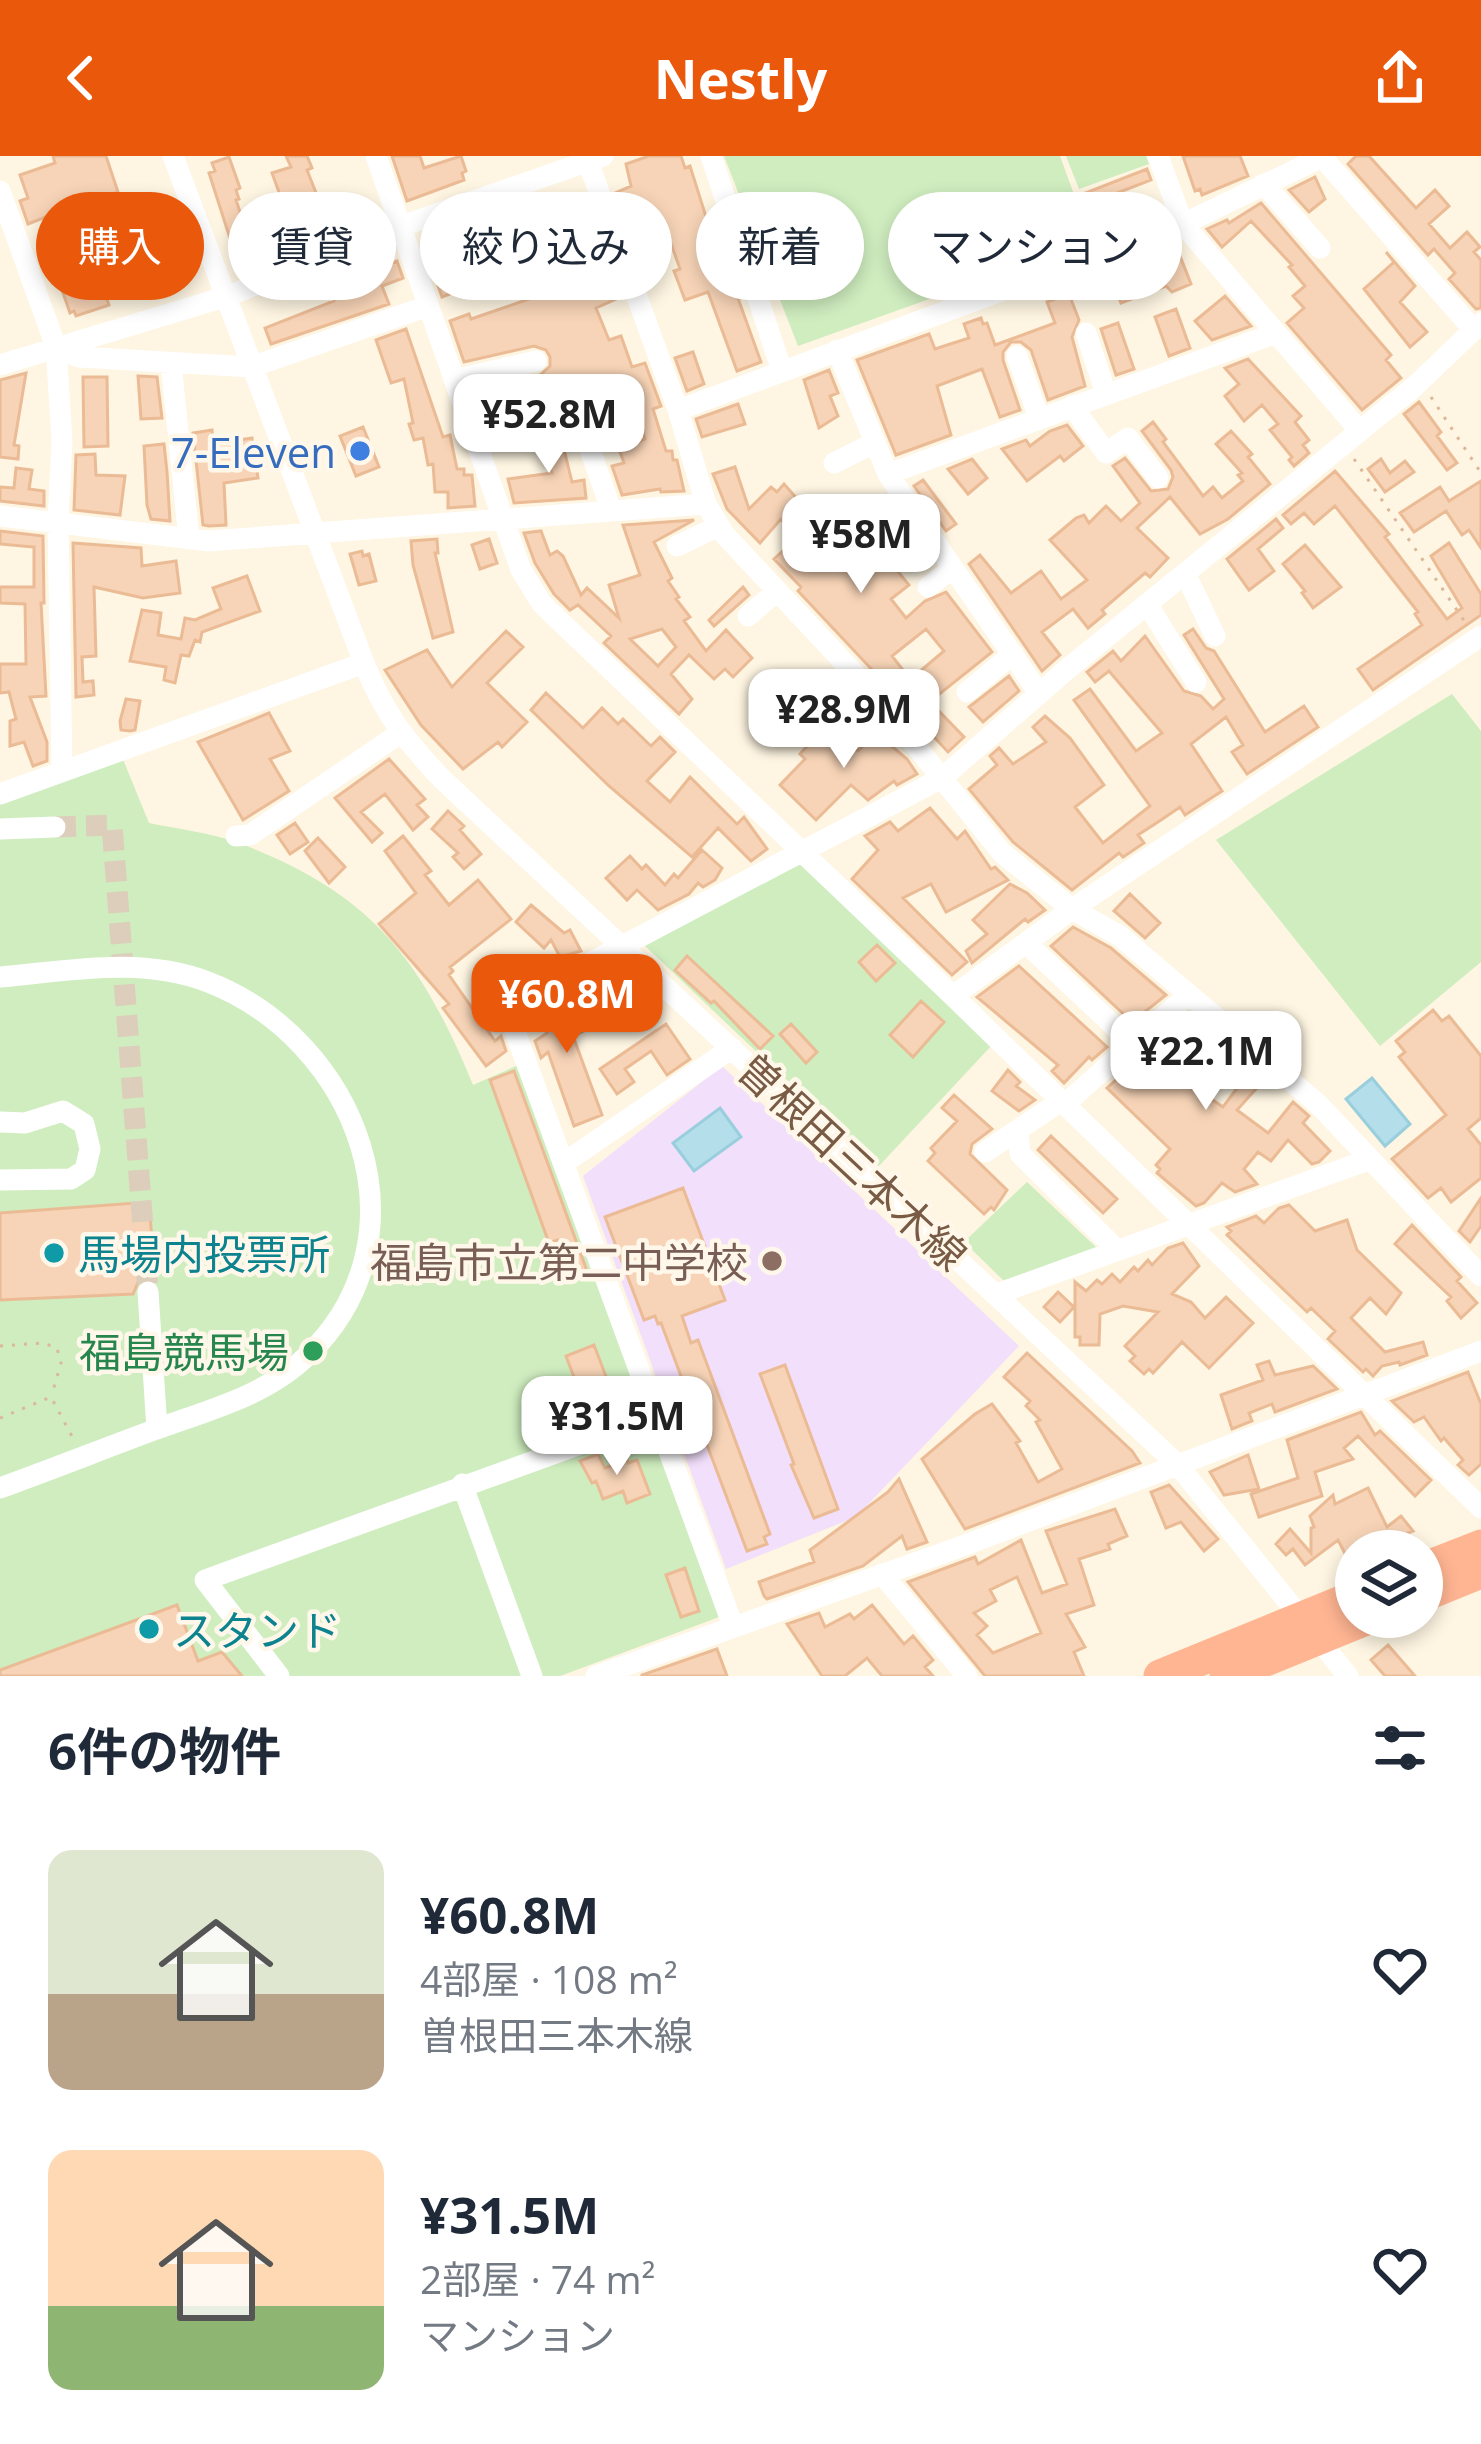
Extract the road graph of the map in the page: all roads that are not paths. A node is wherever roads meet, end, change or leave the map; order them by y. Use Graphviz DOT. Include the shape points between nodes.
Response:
graph roads {
  1 [pos="173,156"];
  2 [pos="376,156"];
  3 [pos="711,156"];
  4 [pos="1158,156"];
  5 [pos="1323,157"];
  6 [pos="592,158"];
  7 [pos="1264,184"];
  8 [pos="2,204"];
  9 [pos="1183,224"];
  10 [pos="402,226"];
  11 [pos="396,228"];
  12 [pos="1320,248"];
  13 [pos="228,296"];
  14 [pos="229,300"];
  15 [pos="428,306"];
  16 [pos="1477,326"];
  17 [pos="1086,333"];
  18 [pos="1276,333"];
  19 [pos="56,347"];
  20 [pos="838,350"];
  21 [pos="1017,356"];
  22 [pos="536,361"];
  23 [pos="171,364"];
  24 [pos="0,365"];
  25 [pos="251,367"];
  26 [pos="782,371"];
  27 [pos="454,380"];
  28 [pos="1106,394"];
  29 [pos="1072,406"];
  30 [pos="678,410"];
  31 [pos="1039,418"];
  32 [pos="598,423"];
  33 [pos="1351,437"];
  34 [pos="874,443"];
  35 [pos="834,463"];
  36 [pos="888,474"];
  37 [pos="1158,478"];
  38 [pos="706,504"];
  39 [pos="611,510"];
  40 [pos="0,517"];
  41 [pos="503,518"];
  42 [pos="58,521"];
  43 [pos="719,526"];
  44 [pos="316,533"];
  45 [pos="189,539"];
  46 [pos="677,546"];
  47 [pos="953,568"];
  48 [pos="1184,573"];
  49 [pos="928,587"];
  50 [pos="777,591"];
  51 [pos="1147,604"];
  52 [pos="748,616"];
  53 [pos="1215,636"];
  54 [pos="1479,638"];
  55 [pos="1013,654"];
  56 [pos="364,663"];
  57 [pos="1196,682"];
  58 [pos="967,692"];
  59 [pos="1039,693"];
  60 [pos="399,734"];
  61 [pos="62,771"];
  62 [pos="942,778"];
  63 [pos="0,794"];
  64 [pos="55,827"];
  65 [pos="0,829"];
  66 [pos="236,836"];
  67 [pos="800,850"];
  68 [pos="1072,909"];
  69 [pos="1025,943"];
  70 [pos="623,944"];
  71 [pos="0,977"];
  72 [pos="1188,995"];
  73 [pos="953,996"];
  74 [pos="1133,1044"];
  75 [pos="732,1048"];
  76 [pos="1063,1103"];
  77 [pos="0,1122"];
  78 [pos="1018,1130"];
  79 [pos="985,1152"];
  80 [pos="1368,1160"];
  81 [pos="564,1163"];
  82 [pos="0,1180"];
  83 [pos="1188,1222"];
  84 [pos="1118,1250"];
  85 [pos="1481,1276"];
  86 [pos="148,1292"];
  87 [pos="997,1294"];
  88 [pos="1481,1351"];
  89 [pos="1366,1394"];
  90 [pos="658,1416"];
  91 [pos="157,1429"];
  92 [pos="1177,1464"];
  93 [pos="462,1484"];
  94 [pos="0,1488"];
  95 [pos="1481,1508"];
  96 [pos="1481,1546"];
  97 [pos="1443,1561"];
  98 [pos="1481,1572"];
  99 [pos="882,1574"];
  100 [pos="1443,1587"];
  101 [pos="1335,1611"];
  102 [pos="1335,1623"];
  103 [pos="733,1626"];
  104 [pos="1310,1628"];
  105 [pos="279,1676"];
  106 [pos="532,1676"];
  107 [pos="596,1676"];
  108 [pos="967,1676"];
  109 [pos="1160,1676"];
  110 [pos="1226,1676"];
  111 [pos="1348,1676"];
  1 -- 13 [label="street, 曽根田三本木線"];
  2 -- 10 [label="street"];
  3 -- 26 [label="street"];
  4 -- 9 [label="street"];
  5 -- 7 [label="street"];
  5 -- 16 [label="street"];
  6 -- 10 [label="street"];
  6 -- 30 [label="street"];
  7 -- 9 [label="street"];
  7 -- 12 [label="street"];
  8 -- 19 [label="street"];
  9 -- 18 [label="street"];
  9 -- 20 [label="street"];
  10 -- 11 [label="street"];
  10 -- 15 [label="street"];
  13 -- 19 [label="street"];
  14 -- 25 [label="street, 曽根田三本木線"];
  15 -- 25 [label="street"];
  15 -- 27 [label="street"];
  16 -- 33 [label="street"];
  17 -- 28 [label="street"];
  18 -- 28 [label="street"];
  18 -- 33 [label="street"];
  19 -- 23 [label="street" via="79,357"];
  19 -- 24 [label="street"];
  19 -- 42 [label="street"];
  20 -- 26 [label="street"];
  20 -- 34 [label="street"];
  21 -- 31 [label="street"];
  22 -- 27 [label="street"];
  23 -- 25 [label="street"];
  23 -- 45 [label="street"];
  25 -- 44 [label="street, 曽根田三本木線"];
  26 -- 30 [label="street"];
  27 -- 41 [label="street"];
  28 -- 29 [label="street"];
  29 -- 31 [label="street"];
  29 -- 37 [label="street" via="1106,453 1128,438"];
  30 -- 38 [label="street"];
  31 -- 36 [label="street"];
  32 -- 39 [label="street" via="583,429"];
  33 -- 48 [label="street"];
  34 -- 35 [label="street"];
  34 -- 36 [label="street"];
  36 -- 47 [label="street"];
  38 -- 39 [label="street"];
  38 -- 43 [label="street"];
  39 -- 41 [label="street"];
  40 -- 42 [label="street"];
  41 -- 44 [label="street"];
  41 -- 67 [label="street" via="542,604"];
  42 -- 45 [label="street"];
  42 -- 61 [label="street"];
  43 -- 46 [label="street"];
  43 -- 50 [label="street"];
  44 -- 45 [label="street"];
  44 -- 56 [label="street, 曽根田三本木線"];
  47 -- 49 [label="street"];
  47 -- 55 [label="street"];
  48 -- 51 [label="street"];
  48 -- 53 [label="street"];
  50 -- 52 [label="street"];
  50 -- 62 [label="street"];
  51 -- 57 [label="street"];
  51 -- 59 [label="street"];
  54 -- 68 [label="street"];
  55 -- 58 [label="street"];
  55 -- 59 [label="street"];
  56 -- 60 [label="street, 曽根田三本木線"];
  56 -- 61 [label="street"];
  59 -- 62 [label="street"];
  60 -- 66 [label="street" via="250,835"];
  60 -- 70 [label="street, 曽根田三本木線"];
  61 -- 63 [label="street"];
  62 -- 67 [label="street"];
  62 -- 68 [label="street" via="1002,853"];
  64 -- 65 [label="street"];
  67 -- 70 [label="street"];
  67 -- 73 [label="street"];
  68 -- 69 [label="street"];
  68 -- 72 [label="street" via="1120,936"];
  69 -- 73 [label="street"];
  69 -- 74 [label="street"];
  70 -- 75 [label="street, 曽根田三本木線"];
  70 -- 81 [label="street" via="506,1007"];
  71 -- 91 [label="street" via="146,968 227,990 295,1040 337,1090 362,1142 370,1236 334,1324 265,1388"];
  72 -- 74 [label="street"];
  72 -- 80 [label="street" via="1318,1104"];
  73 -- 76 [label="street"];
  74 -- 76 [label="street"];
  75 -- 81 [label="street"];
  75 -- 87 [label="street, 曽根田三本木線"];
  76 -- 78 [label="street"];
  76 -- 83 [label="street"];
  77 -- 82 [label="street" via="63,1111 84,1124 91,1148 85,1170 71,1179"];
  78 -- 79 [label="street"];
  78 -- 84 [label="street" via="1020,1154"];
  80 -- 83 [label="street"];
  80 -- 85 [label="street"];
  81 -- 90 [label="street"];
  83 -- 84 [label="street"];
  83 -- 89 [label="street"];
  84 -- 87 [label="street"];
  86 -- 91 [label="street"];
  87 -- 92 [label="street, 曽根田三本木線"];
  88 -- 89 [label="street"];
  89 -- 92 [label="street"];
  89 -- 95 [label="street"];
  90 -- 93 [label="street"];
  90 -- 103 [label="street"];
  91 -- 94 [label="street"];
  92 -- 99 [label="street"];
  92 -- 104 [label="street, 曽根田三本木線"];
  93 -- 105 [label="street" via="205,1580"];
  93 -- 106 [label="street"];
  96 -- 97 [label="highway"];
  98 -- 100 [label="highway"];
  99 -- 103 [label="street"];
  99 -- 108 [label="street"];
  101 -- 104 [label="highway"];
  102 -- 104 [label="highway"];
  103 -- 107 [label="street"];
  104 -- 109 [label="highway"];
  104 -- 110 [label="highway"];
  104 -- 111 [label="street, 曽根田三本木線"];
}
